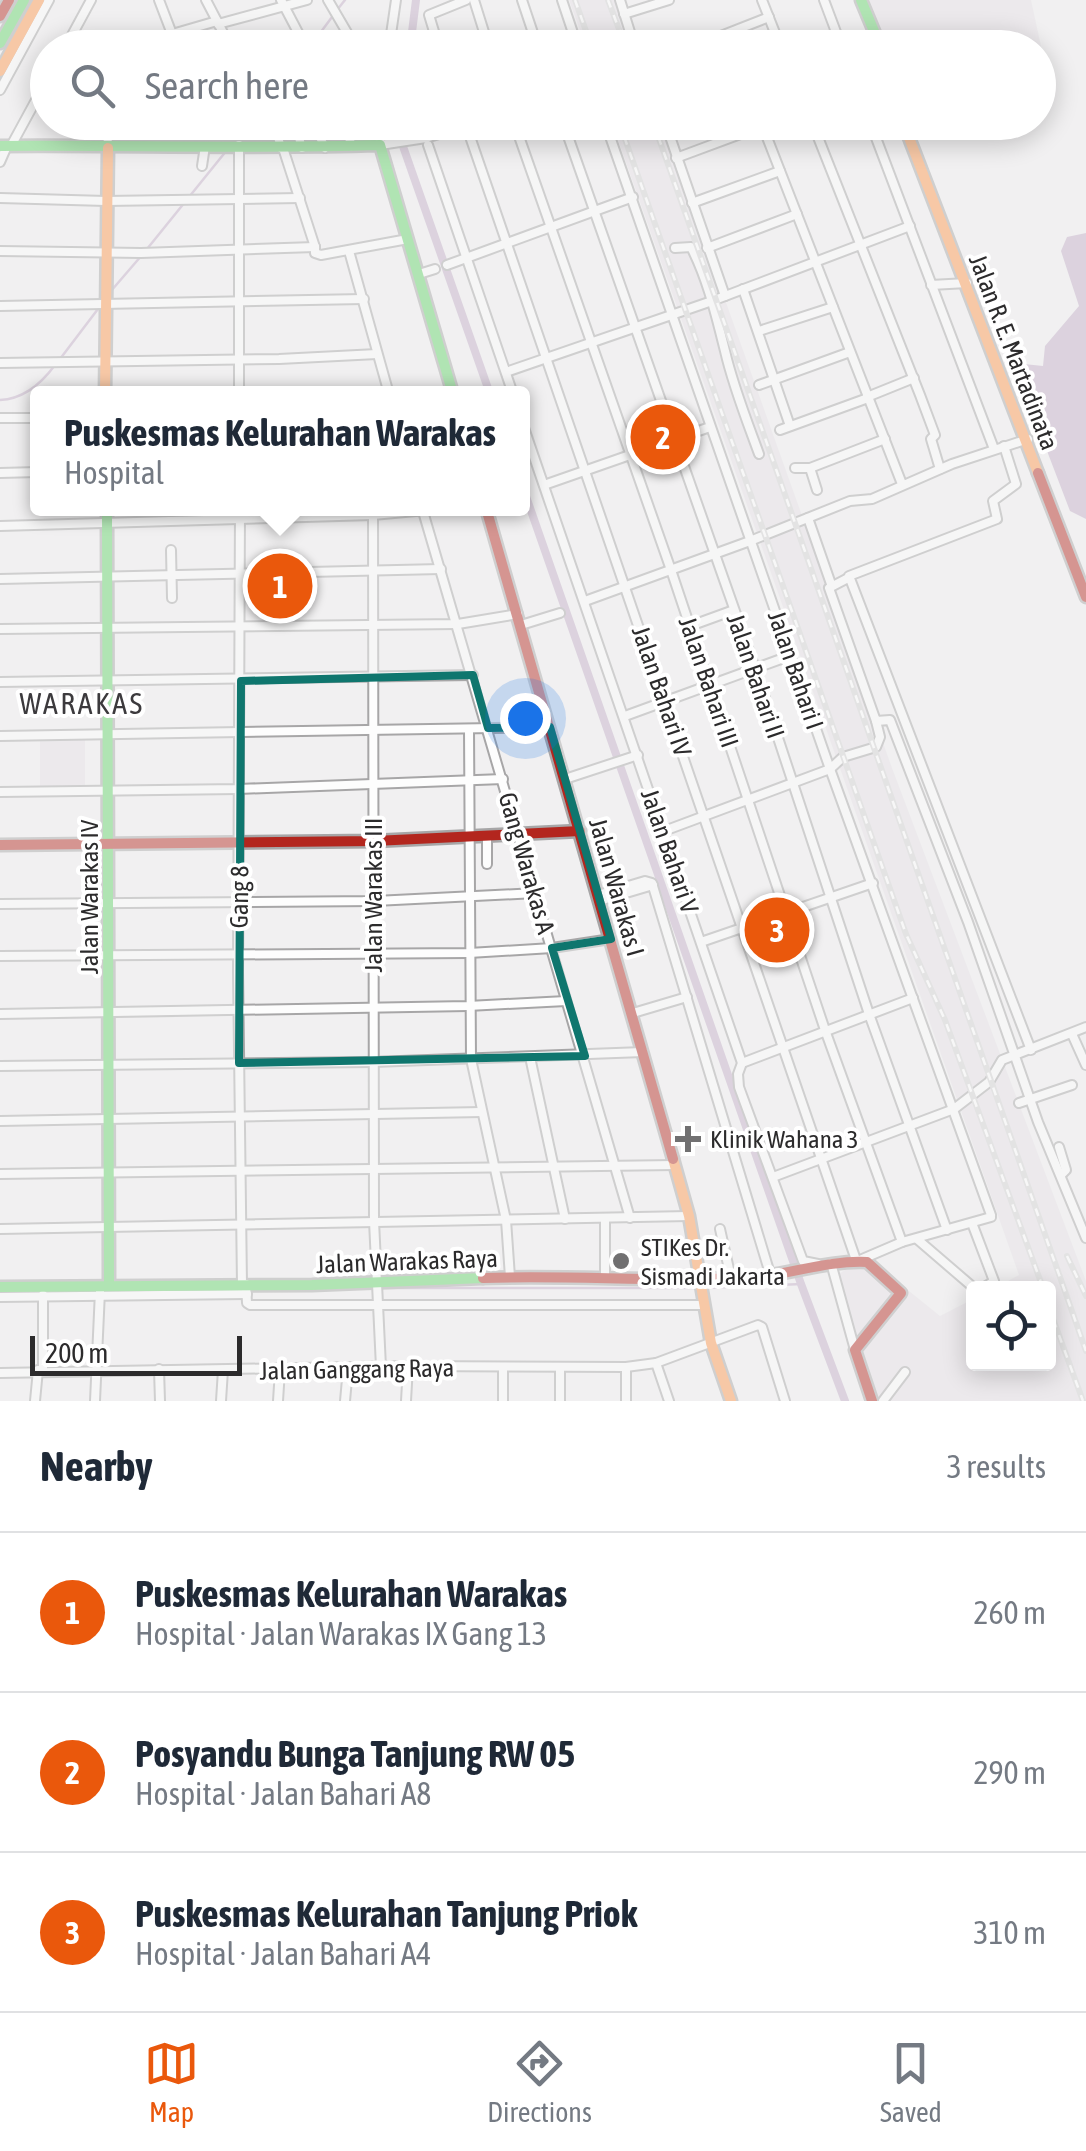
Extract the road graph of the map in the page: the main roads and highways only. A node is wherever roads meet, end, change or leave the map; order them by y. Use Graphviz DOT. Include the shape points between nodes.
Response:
graph roads {
  1 [pos="9,0"];
  2 [pos="24,0"];
  3 [pos="39,0"];
  4 [pos="858,0"];
  5 [pos="0,16"];
  6 [pos="870,30"];
  7 [pos="0,43"];
  8 [pos="0,71"];
  9 [pos="914,140"];
  10 [pos="6,146"];
  11 [pos="108,148"];
  12 [pos="105,386"];
  13 [pos="451,386"];
  14 [pos="1029,438"];
  15 [pos="108,516"];
  16 [pos="488,516"];
  17 [pos="1086,573"];
  18 [pos="1086,597"];
  19 [pos="580,831"];
  20 [pos="108,844"];
  21 [pos="0,845"];
  22 [pos="0,1287"];
  23 [pos="102,1290"];
  24 [pos="702,1290"];
  25 [pos="731,1401"];
  26 [pos="872,1401"];
  1 -- 5 [label="main road"];
  2 -- 7 [label="main road"];
  3 -- 8 [label="main road"];
  4 -- 6 [label="main road"];
  9 -- 14 [label="main road, Jalan R. E. Martadinata"];
  10 -- 11 [label="main road"];
  11 -- 12 [label="main road"];
  11 -- 13 [label="main road" via="384,144"];
  14 -- 17 [label="main road, Jalan R. E. Martadinata"];
  14 -- 18 [label="main road, Jalan R. E. Martadinata"];
  15 -- 20 [label="main road, Jalan Warakas IV"];
  16 -- 19 [label="main road, Jalan Warakas I"];
  19 -- 20 [label="main road"];
  19 -- 24 [label="main road, Jalan Warakas I" via="676,1165"];
  20 -- 21 [label="main road"];
  20 -- 23 [label="main road, Jalan Warakas IV" via="108,1226"];
  22 -- 23 [label="main road, Jalan Warakas Raya"];
  23 -- 24 [label="main road, Jalan Warakas Raya" via="377,1288 510,1277"];
  24 -- 25 [label="main road, Jalan Warakas I" via="710,1344"];
  24 -- 26 [label="main road, Jalan Warakas Raya" via="731,1278 866,1262 901,1294 854,1350"];
}
